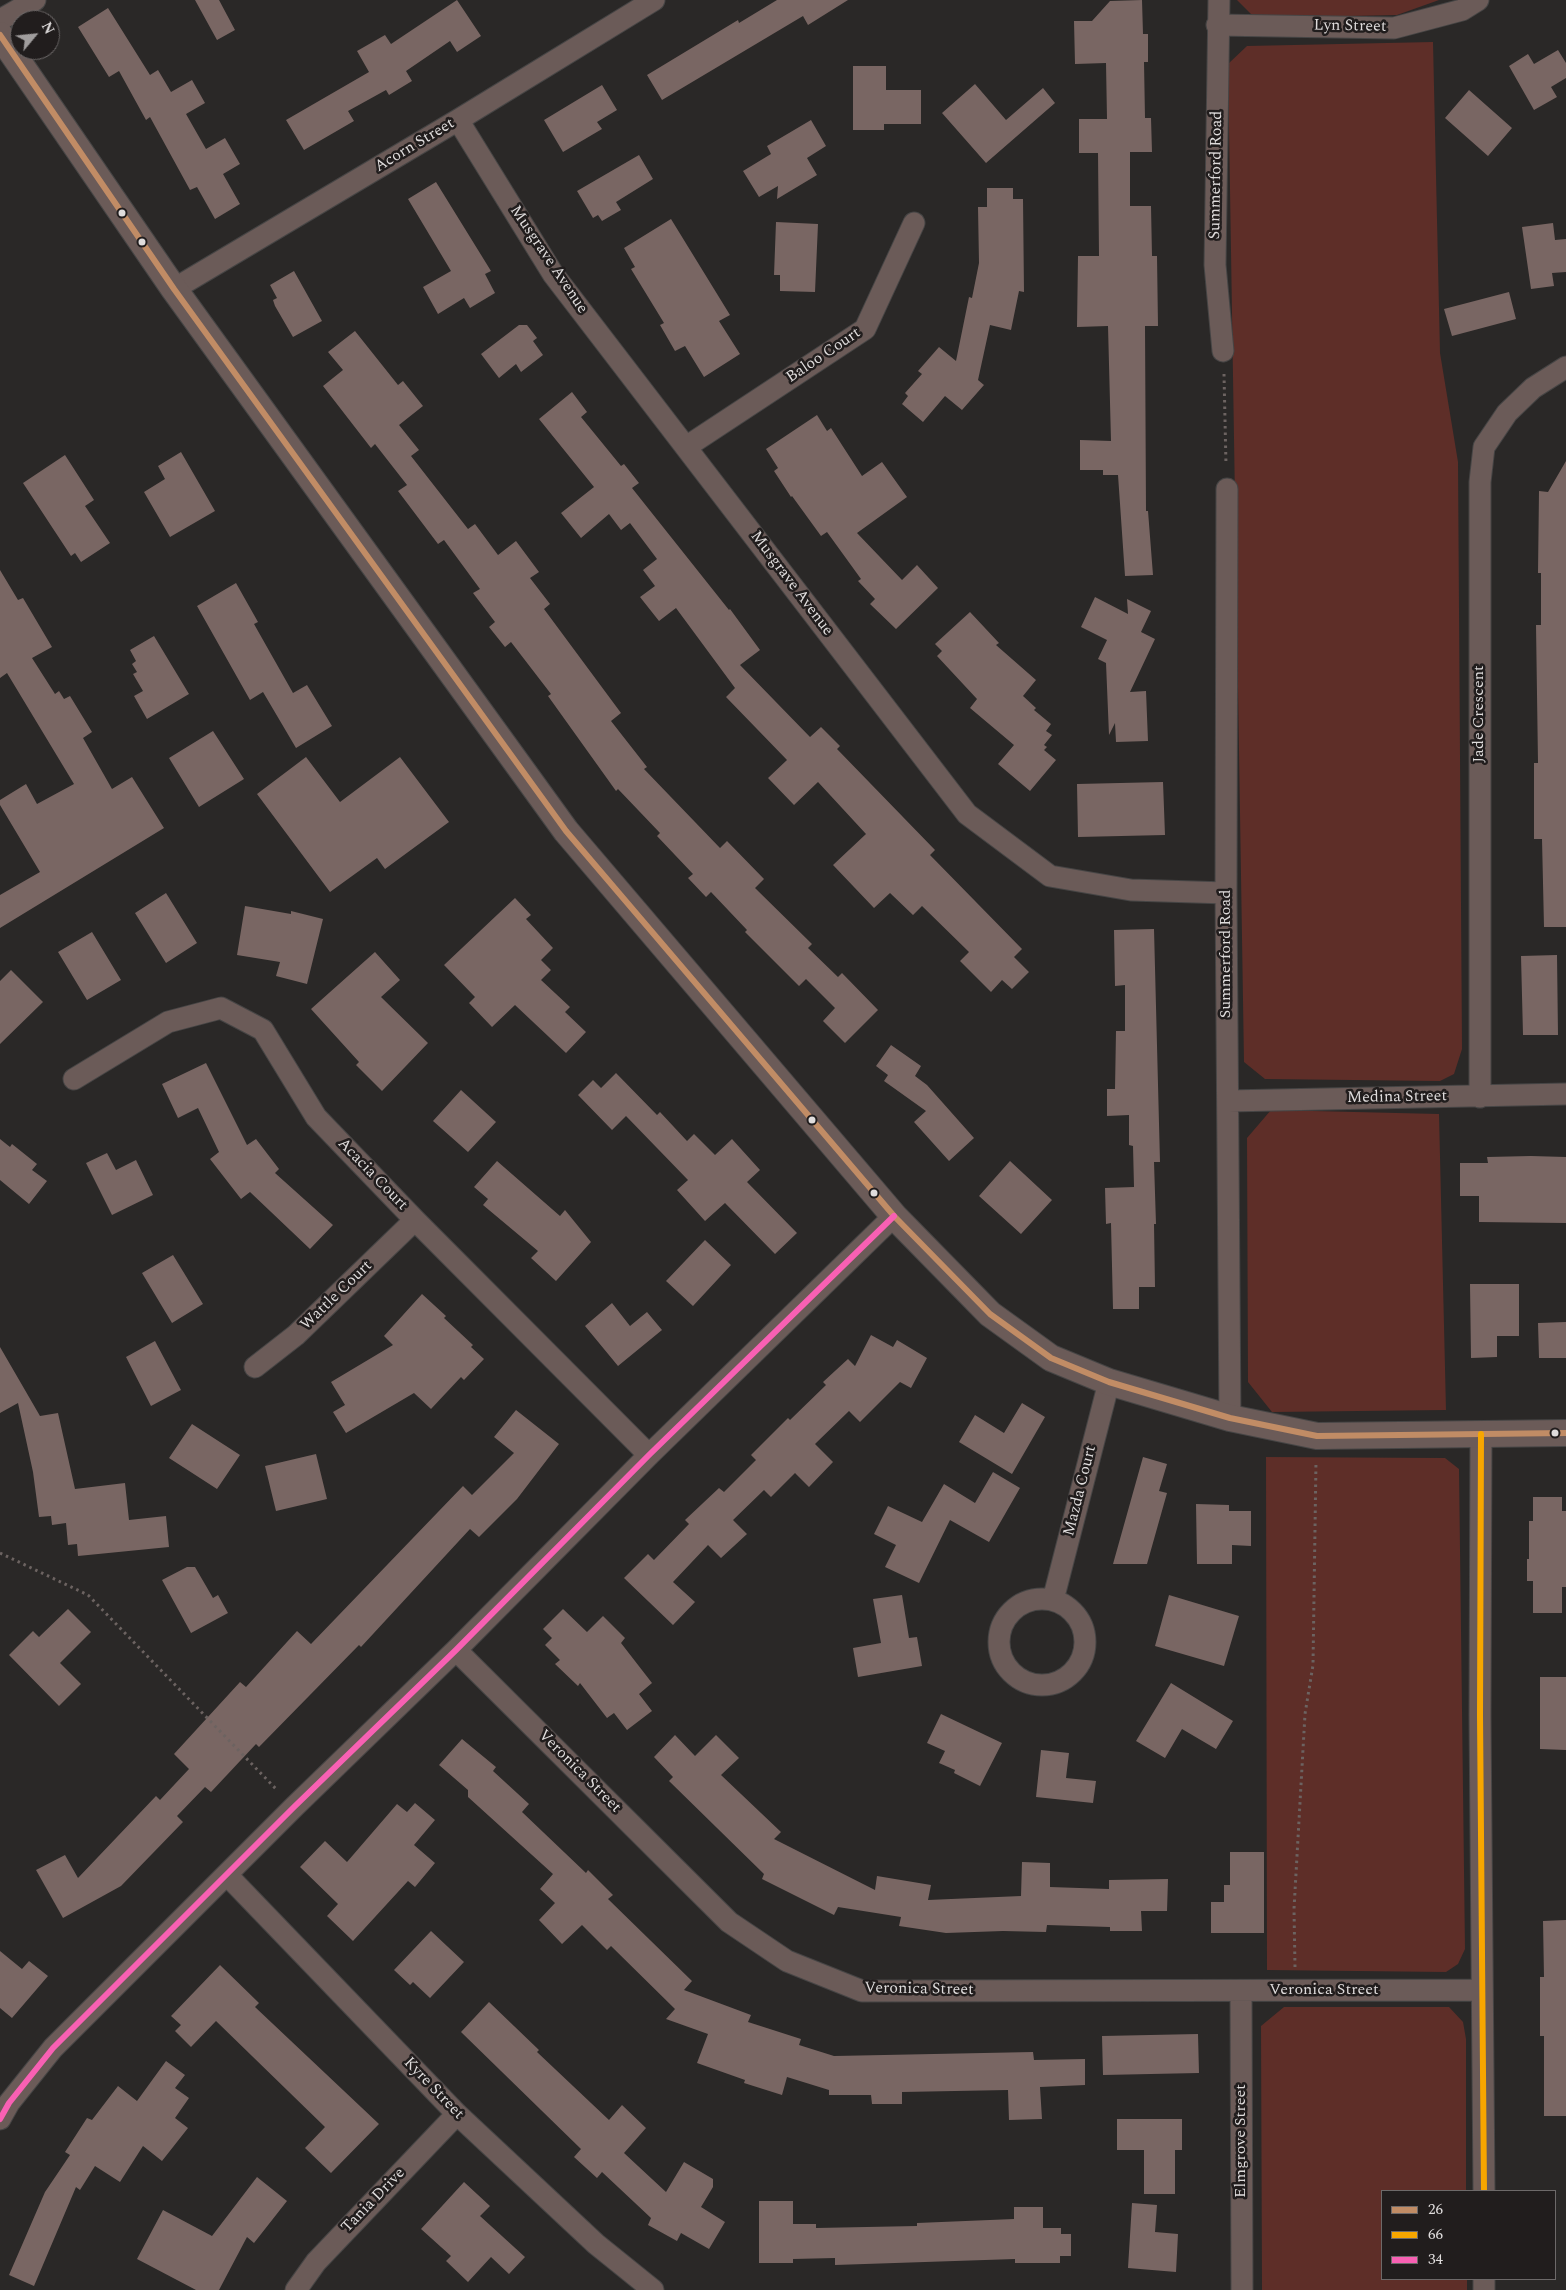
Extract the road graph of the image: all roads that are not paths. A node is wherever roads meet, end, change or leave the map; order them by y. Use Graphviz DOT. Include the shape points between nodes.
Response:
graph roads {
  1 [pos="35,0"];
  2 [pos="654,0"];
  3 [pos="1219,0"];
  4 [pos="1478,0"];
  5 [pos="0,20"];
  6 [pos="1217,25"];
  7 [pos="0,35"];
  8 [pos="458,120"];
  9 [pos="914,223"];
  10 [pos="174,289"];
  11 [pos="1223,350"];
  12 [pos="1566,366"];
  13 [pos="686,447"];
  14 [pos="1227,489"];
  15 [pos="1226,893"];
  16 [pos="74,1080"];
  17 [pos="1566,1094"];
  18 [pos="1480,1097"];
  19 [pos="1228,1100"];
  20 [pos="894,1216"];
  21 [pos="415,1220"];
  22 [pos="255,1367"];
  23 [pos="1109,1382"];
  24 [pos="1230,1418"];
  25 [pos="1481,1434"];
  26 [pos="1566,1434"];
  27 [pos="649,1455"];
  28 [pos="1053,1600"];
  29 [pos="456,1650"];
  30 [pos="227,1875"];
  31 [pos="1482,1990"];
  32 [pos="1241,1991"];
  33 [pos="3,2105"];
  34 [pos="457,2114"];
  35 [pos="1484,2190"];
  36 [pos="296,2290"];
  37 [pos="652,2290"];
  38 [pos="1242,2290"];
  1 -- 5 [label="street"];
  2 -- 8 [label="street, Acorn Street"];
  3 -- 6 [label="street, Summerford Road"];
  4 -- 6 [label="street, Lyn Street" via="1462,10 1394,28"];
  6 -- 11 [label="street, Summerford Road" via="1215,264"];
  7 -- 10 [label="street"];
  8 -- 10 [label="street, Acorn Street"];
  8 -- 13 [label="street, Musgrave Avenue" via="553,274"];
  9 -- 13 [label="street, Baloo Court" via="865,329"];
  10 -- 20 [label="street" via="566,831"];
  12 -- 18 [label="street, Jade Crescent" via="1533,388 1507,413 1484,447 1480,482"];
  13 -- 15 [label="street, Musgrave Avenue" via="966,814 1050,876 1131,890"];
  14 -- 15 [label="street, Summerford Road"];
  15 -- 19 [label="street, Summerford Road"];
  16 -- 21 [label="street, Acacia Court" via="168,1022 221,1008 263,1030 316,1116"];
  17 -- 18 [label="street, Medina Street"];
  18 -- 19 [label="street, Medina Street"];
  19 -- 24 [label="street, Summerford Road"];
  20 -- 23 [label="street" via="990,1314 1051,1358"];
  20 -- 27 [label="street"];
  21 -- 22 [label="street, Wattle Court" via="296,1336"];
  21 -- 27 [label="street, Acacia Court"];
  23 -- 24 [label="street"];
  23 -- 28 [label="street, Mazda Court"];
  24 -- 25 [label="street" via="1317,1436"];
  25 -- 26 [label="street"];
  25 -- 31 [label="street"];
  27 -- 29 [label="street"];
  28 -- 28 [label="street" via="1076,1616 1083,1628 1085,1642 1075,1669 1064,1679 1037,1685 1024,1681 1008,1667 999,1648 999,1634 1013,1609 1039,1598"];
  29 -- 30 [label="street"];
  29 -- 32 [label="street, Veronica Street" via="728,1922 787,1961 862,1991"];
  30 -- 33 [label="street" via="53,2048"];
  30 -- 34 [label="street, Kyre Street"];
  31 -- 32 [label="street, Veronica Street"];
  31 -- 35 [label="street"];
  32 -- 38 [label="street, Elmgrove Street"];
  34 -- 36 [label="street, Tania Drive" via="316,2262"];
  34 -- 37 [label="street, Kyre Street" via="596,2244"];
}
